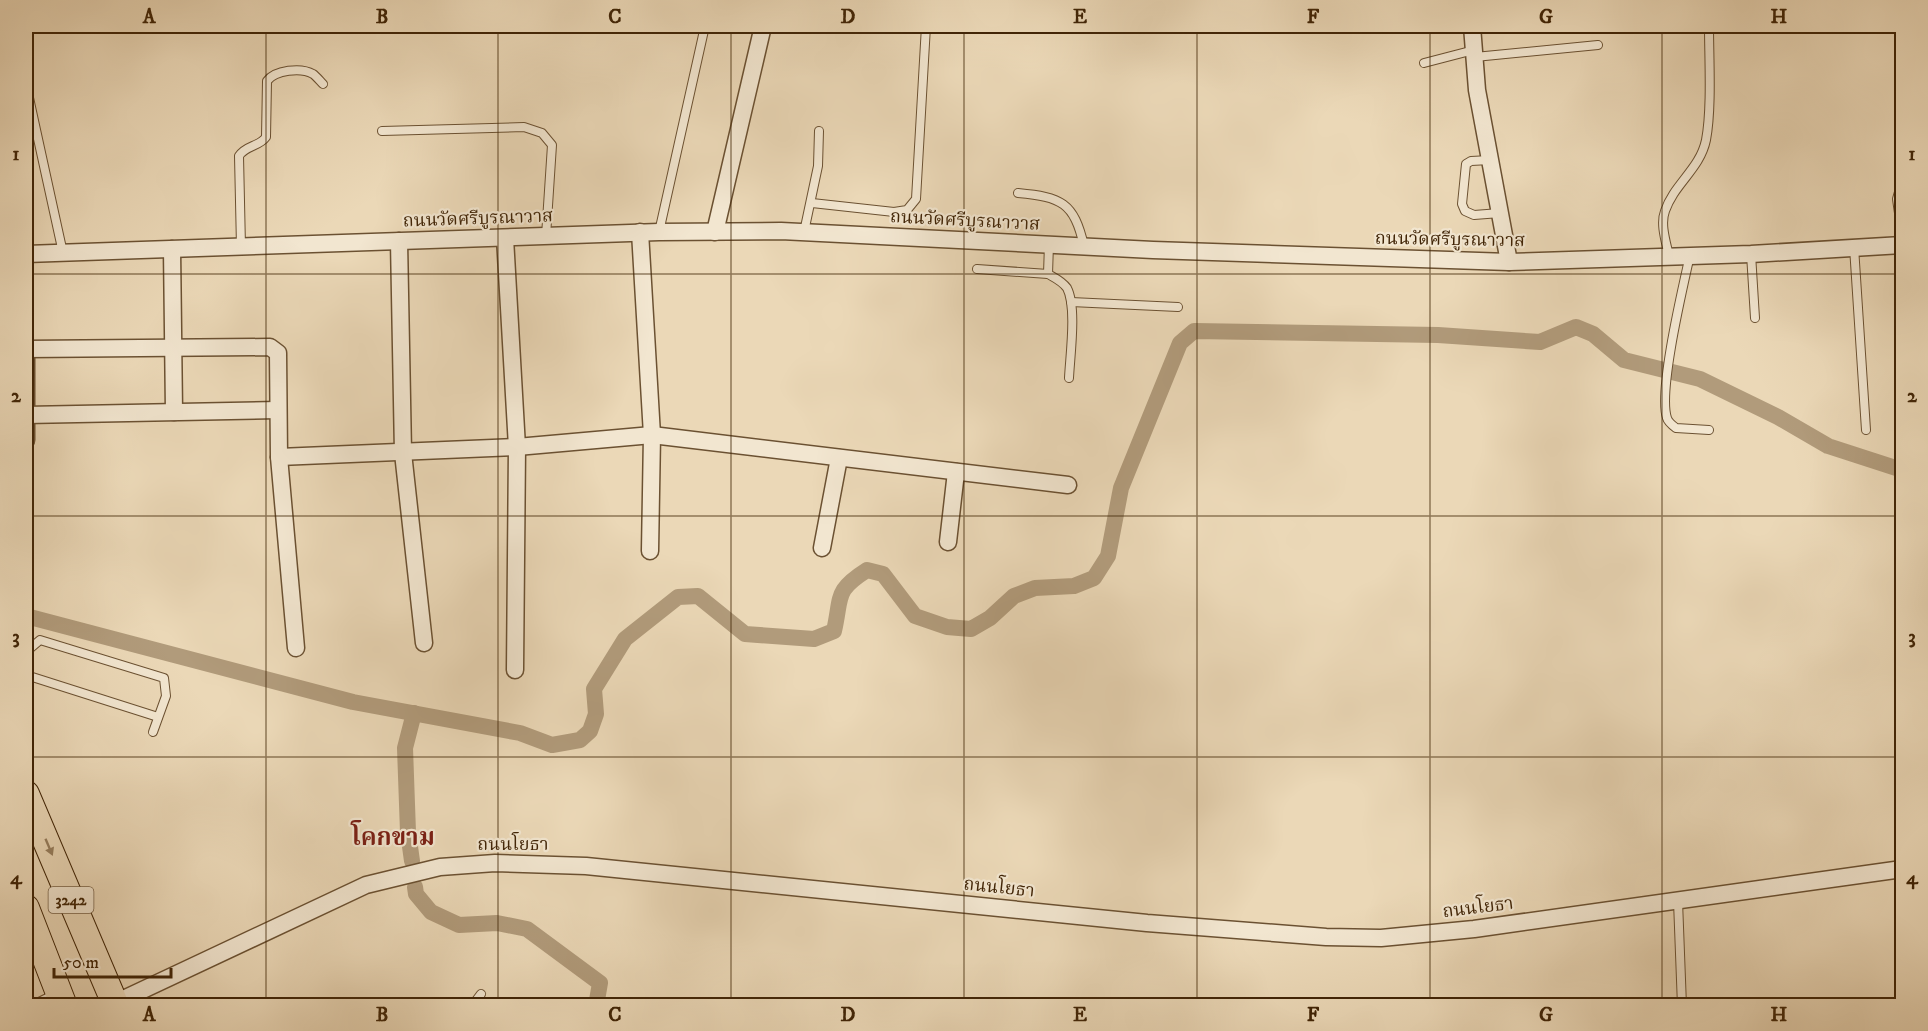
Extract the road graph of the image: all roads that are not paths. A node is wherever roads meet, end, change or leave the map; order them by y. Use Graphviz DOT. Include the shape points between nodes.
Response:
graph roads {
  1 [pos="705,26"];
  2 [pos="763,26"];
  3 [pos="926,26"];
  4 [pos="1472,26"];
  5 [pos="1709,26"];
  6 [pos="1598,45"];
  7 [pos="1474,54"];
  8 [pos="1424,63"];
  9 [pos="26,84"];
  10 [pos="323,84"];
  11 [pos="382,131"];
  12 [pos="819,131"];
  13 [pos="1490,160"];
  14 [pos="1902,182"];
  15 [pos="1018,193"];
  16 [pos="812,203"];
  17 [pos="1500,213"];
  18 [pos="640,232"];
  19 [pos="659,232"];
  20 [pos="715,232"];
  21 [pos="804,232"];
  22 [pos="1902,234"];
  23 [pos="546,237"];
  24 [pos="505,238"];
  25 [pos="399,241"];
  26 [pos="1049,244"];
  27 [pos="1902,245"];
  28 [pos="1084,246"];
  29 [pos="241,247"];
  30 [pos="1854,248"];
  31 [pos="172,249"];
  32 [pos="63,253"];
  33 [pos="26,254"];
  34 [pos="1751,254"];
  35 [pos="1690,255"];
  36 [pos="1669,256"];
  37 [pos="1509,262"];
  38 [pos="977,269"];
  39 [pos="1048,274"];
  40 [pos="1071,302"];
  41 [pos="1178,307"];
  42 [pos="1755,318"];
  43 [pos="174,348"];
  44 [pos="26,349"];
  45 [pos="26,356"];
  46 [pos="1069,378"];
  47 [pos="277,410"];
  48 [pos="174,412"];
  49 [pos="26,415"];
  50 [pos="1709,430"];
  51 [pos="1866,430"];
  52 [pos="652,435"];
  53 [pos="26,440"];
  54 [pos="517,447"];
  55 [pos="403,453"];
  56 [pos="279,457"];
  57 [pos="839,458"];
  58 [pos="956,472"];
  59 [pos="1068,485"];
  60 [pos="948,542"];
  61 [pos="822,548"];
  62 [pos="650,551"];
  63 [pos="424,643"];
  64 [pos="296,648"];
  65 [pos="26,652"];
  66 [pos="515,670"];
  67 [pos="26,675"];
  68 [pos="158,717"];
  69 [pos="153,732"];
  70 [pos="26,794"];
  71 [pos="1902,868"];
  72 [pos="1678,901"];
  73 [pos="26,908"];
  74 [pos="481,994"];
  75 [pos="62,999"];
  76 [pos="116,1004"];
  77 [pos="32,1005"];
  78 [pos="472,1005"];
  79 [pos="1682,1005"];
  1 -- 19 [label="lane"];
  2 -- 20 [label="street"];
  3 -- 16 [label="lane" via="916,199 907,210 894,212"];
  4 -- 7 [label="street"];
  5 -- 36 [label="lane" via="1706,141 1697,165 1664,212"];
  6 -- 7 [label="lane"];
  7 -- 8 [label="lane"];
  7 -- 13 [label="street"];
  9 -- 32 [label="lane"];
  10 -- 29 [label="lane" via="302,70 277,73 267,81 266,137 239,156"];
  11 -- 23 [label="lane" via="524,127 542,133 552,145"];
  12 -- 16 [label="lane"];
  13 -- 17 [label="street"];
  13 -- 17 [label="lane" via="1466,164 1462,204 1474,215"];
  14 -- 22 [label="lane" via="1897,199"];
  15 -- 28 [label="lane" via="1061,200 1080,228"];
  16 -- 21 [label="lane"];
  17 -- 37 [label="street"];
  18 -- 19 [label="street, ถนนวัดศรีบูรณาวาส"];
  18 -- 23 [label="street, ถนนวัดศรีบูรณาวาส"];
  18 -- 52 [label="street"];
  19 -- 20 [label="street, ถนนวัดศรีบูรณาวาส"];
  20 -- 21 [label="street, ถนนวัดศรีบูรณาวาส"];
  21 -- 26 [label="street, ถนนวัดศรีบูรณาวาส"];
  23 -- 24 [label="street, ถนนวัดศรีบูรณาวาส"];
  24 -- 25 [label="street, ถนนวัดศรีบูรณาวาส"];
  24 -- 54 [label="street"];
  25 -- 29 [label="street, ถนนวัดศรีบูรณาวาส"];
  25 -- 55 [label="street"];
  26 -- 28 [label="street, ถนนวัดศรีบูรณาวาส"];
  26 -- 39 [label="lane"];
  27 -- 30 [label="street, ถนนวัดศรีบูรณาวาส"];
  28 -- 37 [label="street, ถนนวัดศรีบูรณาวาส"];
  29 -- 31 [label="street, ถนนวัดศรีบูรณาวาส"];
  30 -- 34 [label="street, ถนนวัดศรีบูรณาวาส"];
  30 -- 51 [label="lane"];
  31 -- 32 [label="street, ถนนวัดศรีบูรณาวาส"];
  31 -- 43 [label="street"];
  32 -- 33 [label="street, ถนนวัดศรีบูรณาวาส"];
  34 -- 35 [label="street, ถนนวัดศรีบูรณาวาส"];
  34 -- 42 [label="lane"];
  35 -- 36 [label="street, ถนนวัดศรีบูรณาวาส"];
  35 -- 50 [label="lane" via="1672,346 1665,408 1667,420 1676,429"];
  36 -- 37 [label="street, ถนนวัดศรีบูรณาวาส"];
  38 -- 39 [label="lane"];
  39 -- 40 [label="lane" via="1067,288"];
  40 -- 41 [label="lane"];
  40 -- 46 [label="lane"];
  43 -- 44 [label="street"];
  43 -- 47 [label="street" via="275,349"];
  43 -- 48 [label="street"];
  45 -- 49 [label="street"];
  47 -- 48 [label="street"];
  47 -- 56 [label="street"];
  48 -- 49 [label="street"];
  49 -- 53 [label="street"];
  52 -- 54 [label="street"];
  52 -- 57 [label="street"];
  52 -- 62 [label="street"];
  54 -- 55 [label="street"];
  54 -- 66 [label="street"];
  55 -- 56 [label="street"];
  55 -- 63 [label="street"];
  56 -- 64 [label="street"];
  57 -- 58 [label="street"];
  57 -- 61 [label="street"];
  58 -- 59 [label="street"];
  58 -- 60 [label="street"];
  65 -- 68 [label="lane" via="40,640 164,678 166,696"];
  67 -- 68 [label="lane"];
  68 -- 69 [label="lane"];
  70 -- 76 [label="main road, 3242, one-way"];
  71 -- 72 [label="street, ถนนโยธา"];
  72 -- 76 [label="street, ถนนโยธา" via="1474,929 1381,938 1326,937 1147,923 598,867 495,863 440,867 366,885"];
  72 -- 79 [label="lane"];
  73 -- 75 [label="main road, 3242"];
  74 -- 78 [label="lane"];
  75 -- 77 [label="lane"];
}
